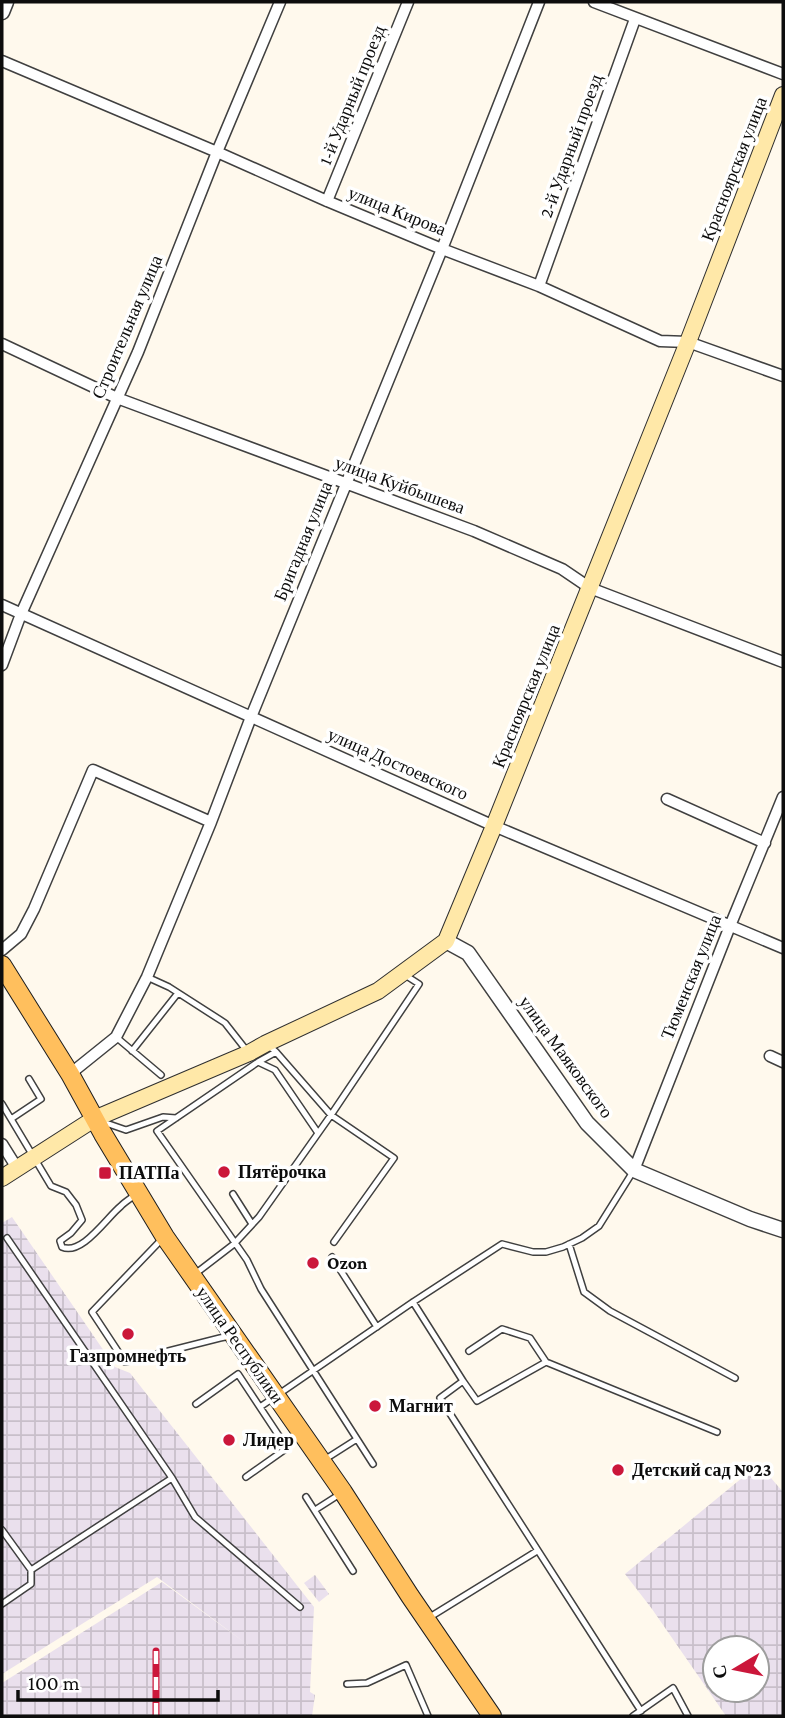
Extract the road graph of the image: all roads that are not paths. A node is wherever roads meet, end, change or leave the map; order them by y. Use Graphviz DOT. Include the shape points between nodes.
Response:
graph roads {
  1 [pos="6,2"];
  2 [pos="280,2"];
  3 [pos="408,2"];
  4 [pos="539,2"];
  5 [pos="594,2"];
  6 [pos="2,12"];
  7 [pos="635,19"];
  8 [pos="2,61"];
  9 [pos="783,74"];
  10 [pos="783,95"];
  11 [pos="217,152"];
  12 [pos="327,201"];
  13 [pos="442,249"];
  14 [pos="539,286"];
  15 [pos="688,342"];
  16 [pos="2,344"];
  17 [pos="783,376"];
  18 [pos="117,398"];
  19 [pos="347,485"];
  20 [pos="590,589"];
  21 [pos="2,605"];
  22 [pos="21,614"];
  23 [pos="783,662"];
  24 [pos="2,665"];
  25 [pos="251,717"];
  26 [pos="783,797"];
  27 [pos="667,799"];
  28 [pos="211,822"];
  29 [pos="494,826"];
  30 [pos="765,843"];
  31 [pos="730,926"];
  32 [pos="446,941"];
  33 [pos="783,948"];
  34 [pos="2,950"];
  35 [pos="2,965"];
  36 [pos="403,973"];
  37 [pos="147,977"];
  38 [pos="178,993"];
  39 [pos="116,1037"];
  40 [pos="271,1048"];
  41 [pos="132,1051"];
  42 [pos="770,1056"];
  43 [pos="254,1058"];
  44 [pos="783,1062"];
  45 [pos="70,1074"];
  46 [pos="160,1075"];
  47 [pos="29,1079"];
  48 [pos="2,1104"];
  49 [pos="331,1115"];
  50 [pos="176,1118"];
  51 [pos="10,1119"];
  52 [pos="94,1119"];
  53 [pos="318,1133"];
  54 [pos="2,1144"];
  55 [pos="33,1158"];
  56 [pos="17,1168"];
  57 [pos="634,1170"];
  58 [pos="2,1178"];
  59 [pos="138,1194"];
  60 [pos="233,1194"];
  61 [pos="253,1224"];
  62 [pos="783,1230"];
  63 [pos="164,1237"];
  64 [pos="7,1238"];
  65 [pos="334,1242"];
  66 [pos="234,1244"];
  67 [pos="569,1244"];
  68 [pos="332,1257"];
  69 [pos="192,1276"];
  70 [pos="413,1302"];
  71 [pos="377,1327"];
  72 [pos="232,1336"];
  73 [pos="469,1351"];
  74 [pos="546,1362"];
  75 [pos="313,1371"];
  76 [pos="735,1378"];
  77 [pos="463,1381"];
  78 [pos="277,1397"];
  79 [pos="196,1404"];
  80 [pos="260,1407"];
  81 [pos="717,1432"];
  82 [pos="357,1439"];
  83 [pos="321,1462"];
  84 [pos="373,1464"];
  85 [pos="246,1477"];
  86 [pos="172,1478"];
  87 [pos="343,1492"];
  88 [pos="306,1497"];
  89 [pos="315,1510"];
  90 [pos="2,1530"];
  91 [pos="537,1551"];
  92 [pos="31,1570"];
  93 [pos="353,1571"];
  94 [pos="2,1604"];
  95 [pos="300,1607"];
  96 [pos="426,1620"];
  97 [pos="347,1685"];
  98 [pos="641,1710"];
  99 [pos="428,1716"];
  100 [pos="492,1716"];
  101 [pos="633,1716"];
  102 [pos="688,1716"];
  1 -- 6 [label="street"];
  2 -- 11 [label="street, Строительная улица"];
  3 -- 12 [label="street, 1-й Ударный проезд"];
  4 -- 13 [label="street, Бригадная улица"];
  5 -- 7 [label="street"];
  7 -- 9 [label="street"];
  7 -- 14 [label="street, 2-й Ударный проезд"];
  8 -- 11 [label="street, улица Кирова"];
  10 -- 15 [label="main road, Красноярская улица"];
  11 -- 12 [label="street, улица Кирова"];
  11 -- 18 [label="street, Строительная улица"];
  12 -- 13 [label="street, улица Кирова"];
  13 -- 14 [label="street, улица Кирова"];
  13 -- 19 [label="street, Бригадная улица"];
  14 -- 15 [label="street, улица Кирова" via="660,341"];
  15 -- 17 [label="street, улица Кирова"];
  15 -- 20 [label="main road, Красноярская улица"];
  16 -- 18 [label="street, улица Куйбышева"];
  18 -- 19 [label="street, улица Куйбышева"];
  18 -- 22 [label="street, Строительная улица"];
  19 -- 20 [label="street, улица Куйбышева" via="474,531 562,569"];
  19 -- 25 [label="street, Бригадная улица"];
  20 -- 23 [label="street, улица Куйбышева"];
  20 -- 29 [label="main road, Красноярская улица"];
  21 -- 22 [label="street, улица Достоевского"];
  22 -- 24 [label="street, Строительная улица"];
  22 -- 25 [label="street, улица Достоевского"];
  25 -- 28 [label="street, Бригадная улица"];
  25 -- 29 [label="street, улица Достоевского"];
  26 -- 30 [label="street, Тюменская улица"];
  27 -- 30 [label="street"];
  28 -- 34 [label="street" via="93,770 34,909 21,934"];
  28 -- 37 [label="street, Бригадная улица"];
  29 -- 31 [label="street, улица Достоевского"];
  29 -- 32 [label="main road, Красноярская улица"];
  30 -- 31 [label="street, Тюменская улица"];
  31 -- 33 [label="street, улица Достоевского"];
  31 -- 57 [label="street, Тюменская улица"];
  32 -- 36 [label="main road"];
  32 -- 57 [label="street, улица Маяковского" via="468,953 587,1123"];
  35 -- 45 [label="main road, улица Республики"];
  36 -- 40 [label="main road"];
  36 -- 49 [label="lane" via="419,984"];
  37 -- 38 [label="lane"];
  37 -- 39 [label="street, Бригадная улица"];
  38 -- 41 [label="lane"];
  38 -- 43 [label="lane" via="225,1023"];
  39 -- 41 [label="lane"];
  39 -- 45 [label="street, Бригадная улица"];
  40 -- 43 [label="main road"];
  40 -- 49 [label="lane"];
  41 -- 46 [label="lane"];
  42 -- 44 [label="street"];
  43 -- 50 [label="lane"];
  43 -- 52 [label="main road"];
  43 -- 53 [label="lane" via="275,1070"];
  45 -- 52 [label="main road, улица Республики"];
  47 -- 51 [label="lane" via="41,1099"];
  48 -- 51 [label="lane"];
  49 -- 53 [label="lane"];
  49 -- 65 [label="lane" via="394,1158"];
  50 -- 52 [label="lane" via="163,1117 126,1130"];
  50 -- 66 [label="lane" via="157,1130"];
  51 -- 55 [label="lane"];
  52 -- 55 [label="main road"];
  52 -- 59 [label="main road, улица Республики"];
  53 -- 61 [label="lane"];
  54 -- 56 [label="street"];
  55 -- 56 [label="main road"];
  55 -- 59 [label="lane" via="51,1185 66,1192 82,1220 60,1241 68,1250 78,1247"];
  56 -- 58 [label="main road"];
  57 -- 62 [label="street, улица Маяковского"];
  57 -- 67 [label="lane" via="599,1226"];
  59 -- 63 [label="main road, улица Республики"];
  60 -- 61 [label="lane"];
  61 -- 66 [label="lane"];
  63 -- 69 [label="main road, улица Республики"];
  63 -- 72 [label="lane" via="92,1312 125,1362"];
  64 -- 86 [label="lane"];
  66 -- 69 [label="lane"];
  66 -- 75 [label="lane"];
  67 -- 70 [label="lane" via="533,1252 502,1244"];
  67 -- 76 [label="lane" via="584,1292 610,1311"];
  68 -- 71 [label="lane"];
  69 -- 72 [label="main road, улица Республики"];
  70 -- 71 [label="lane"];
  70 -- 77 [label="lane"];
  71 -- 75 [label="lane"];
  72 -- 78 [label="main road, улица Республики"];
  73 -- 74 [label="lane" via="502,1329 530,1338"];
  74 -- 77 [label="lane" via="477,1401"];
  74 -- 81 [label="lane"];
  75 -- 78 [label="lane"];
  75 -- 82 [label="lane"];
  77 -- 91 [label="lane" via="440,1398"];
  78 -- 80 [label="lane"];
  78 -- 83 [label="main road, улица Республики"];
  79 -- 80 [label="lane" via="238,1374"];
  80 -- 85 [label="lane" via="287,1448"];
  82 -- 83 [label="lane"];
  82 -- 84 [label="lane"];
  83 -- 87 [label="main road, улица Республики"];
  86 -- 92 [label="lane"];
  86 -- 95 [label="lane" via="195,1517"];
  87 -- 89 [label="lane"];
  87 -- 96 [label="main road, улица Республики"];
  88 -- 89 [label="lane"];
  89 -- 93 [label="lane"];
  90 -- 92 [label="lane"];
  91 -- 96 [label="lane"];
  91 -- 98 [label="lane"];
  92 -- 94 [label="lane" via="31,1584"];
  96 -- 100 [label="main road, улица Республики"];
  97 -- 99 [label="lane" via="367,1683 406,1665"];
  98 -- 101 [label="lane"];
  98 -- 102 [label="lane" via="673,1688"];
}
